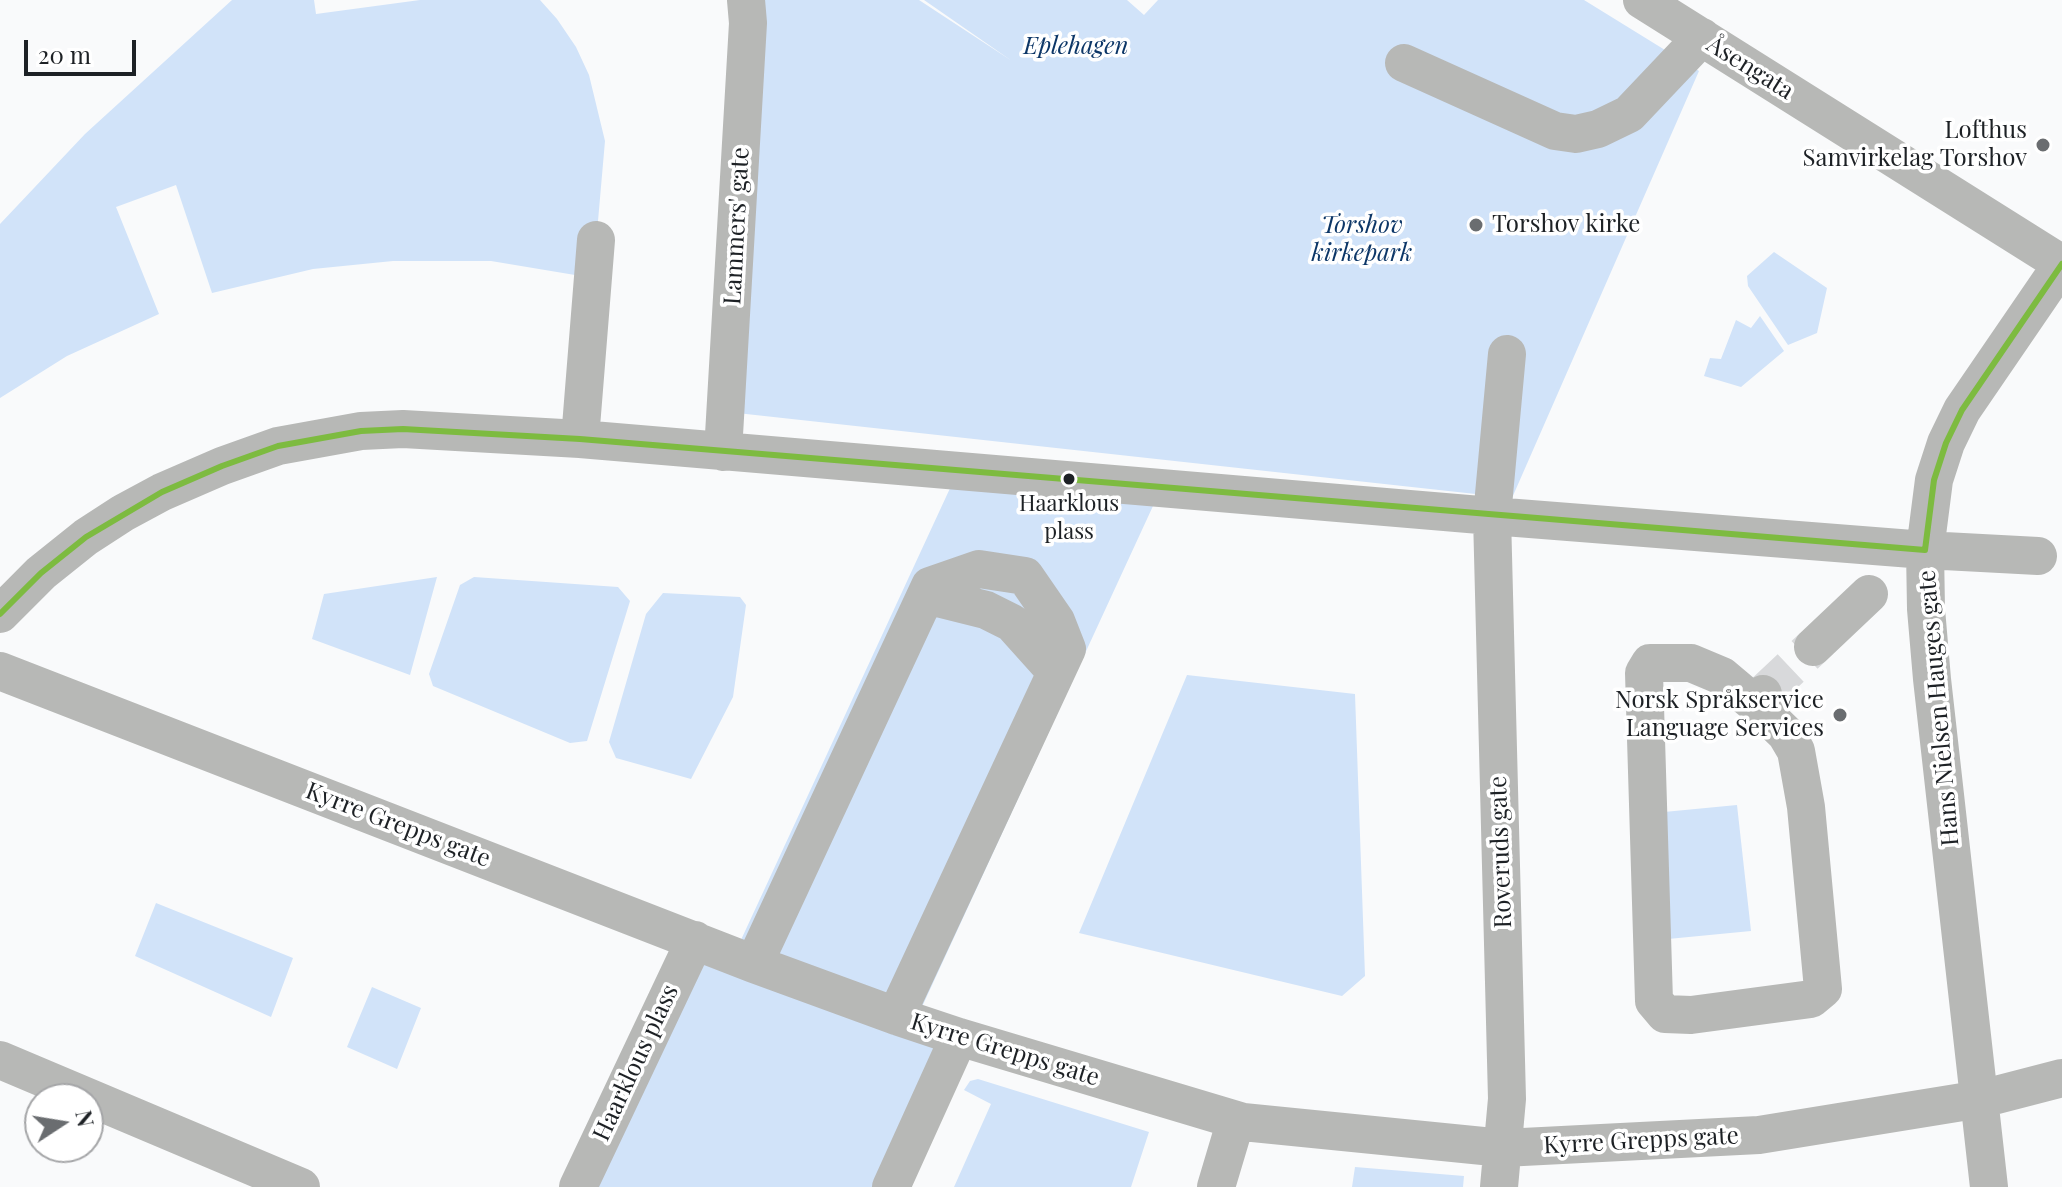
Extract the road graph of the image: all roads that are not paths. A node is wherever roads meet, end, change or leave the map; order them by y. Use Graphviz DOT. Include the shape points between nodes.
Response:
graph roads {
  1 [pos="746,0"];
  2 [pos="1642,0"];
  3 [pos="1702,37"];
  4 [pos="1404,63"];
  5 [pos="596,240"];
  6 [pos="2062,264"];
  7 [pos="1507,354"];
  8 [pos="580,439"];
  9 [pos="723,452"];
  10 [pos="1492,516"];
  11 [pos="1925,550"];
  12 [pos="2038,556"];
  13 [pos="1869,594"];
  14 [pos="0,614"];
  15 [pos="1813,647"];
  16 [pos="0,671"];
  17 [pos="1758,698"];
  18 [pos="695,940"];
  19 [pos="754,964"];
  20 [pos="896,1016"];
  21 [pos="959,1037"];
  22 [pos="0,1060"];
  23 [pos="2062,1078"];
  24 [pos="1981,1099"];
  25 [pos="1236,1120"];
  26 [pos="1503,1148"];
  27 [pos="301,1187"];
  28 [pos="578,1187"];
  29 [pos="891,1187"];
  30 [pos="1216,1187"];
  31 [pos="1499,1187"];
  32 [pos="1989,1187"];
  1 -- 9 [label="street, Lammers' gate"];
  2 -- 3 [label="street, Åsengata"];
  3 -- 4 [label="street" via="1629,114 1576,134 1555,131"];
  3 -- 6 [label="street, Åsengata"];
  5 -- 8 [label="street"];
  6 -- 11 [label="street, Hans Nielsen Hauges gate" via="1962,410 1946,443 1934,480"];
  7 -- 10 [label="street, Roveruds gate"];
  8 -- 9 [label="street"];
  8 -- 14 [label="street" via="403,429 313,438 257,453 123,513 41,573"];
  9 -- 10 [label="street"];
  10 -- 11 [label="street"];
  10 -- 26 [label="street, Roveruds gate" via="1507,1099"];
  11 -- 12 [label="street"];
  11 -- 24 [label="street, Hans Nielsen Hauges gate" via="1932,679"];
  13 -- 15 [label="street"];
  16 -- 18 [label="street, Kyrre Grepps gate"];
  17 -- 17 [label="street" via="1796,751 1823,989 1811,999 1665,1014 1654,1001 1644,673 1650,663 1691,663"];
  18 -- 19 [label="street, Kyrre Grepps gate"];
  18 -- 28 [label="street, Haarklous plass"];
  19 -- 20 [label="street, Kyrre Grepps gate"];
  19 -- 20 [label="street" via="930,586 979,569 1025,576 1056,621 1067,649"];
  20 -- 21 [label="street, Kyrre Grepps gate"];
  21 -- 25 [label="street, Kyrre Grepps gate"];
  21 -- 29 [label="street"];
  22 -- 27 [label="street"];
  23 -- 24 [label="street, Kyrre Grepps gate"];
  24 -- 26 [label="street, Kyrre Grepps gate" via="1759,1135"];
  24 -- 32 [label="street, Hans Nielsen Hauges gate"];
  25 -- 26 [label="street, Kyrre Grepps gate"];
  25 -- 30 [label="street"];
  26 -- 31 [label="street, Roveruds gate"];
}
